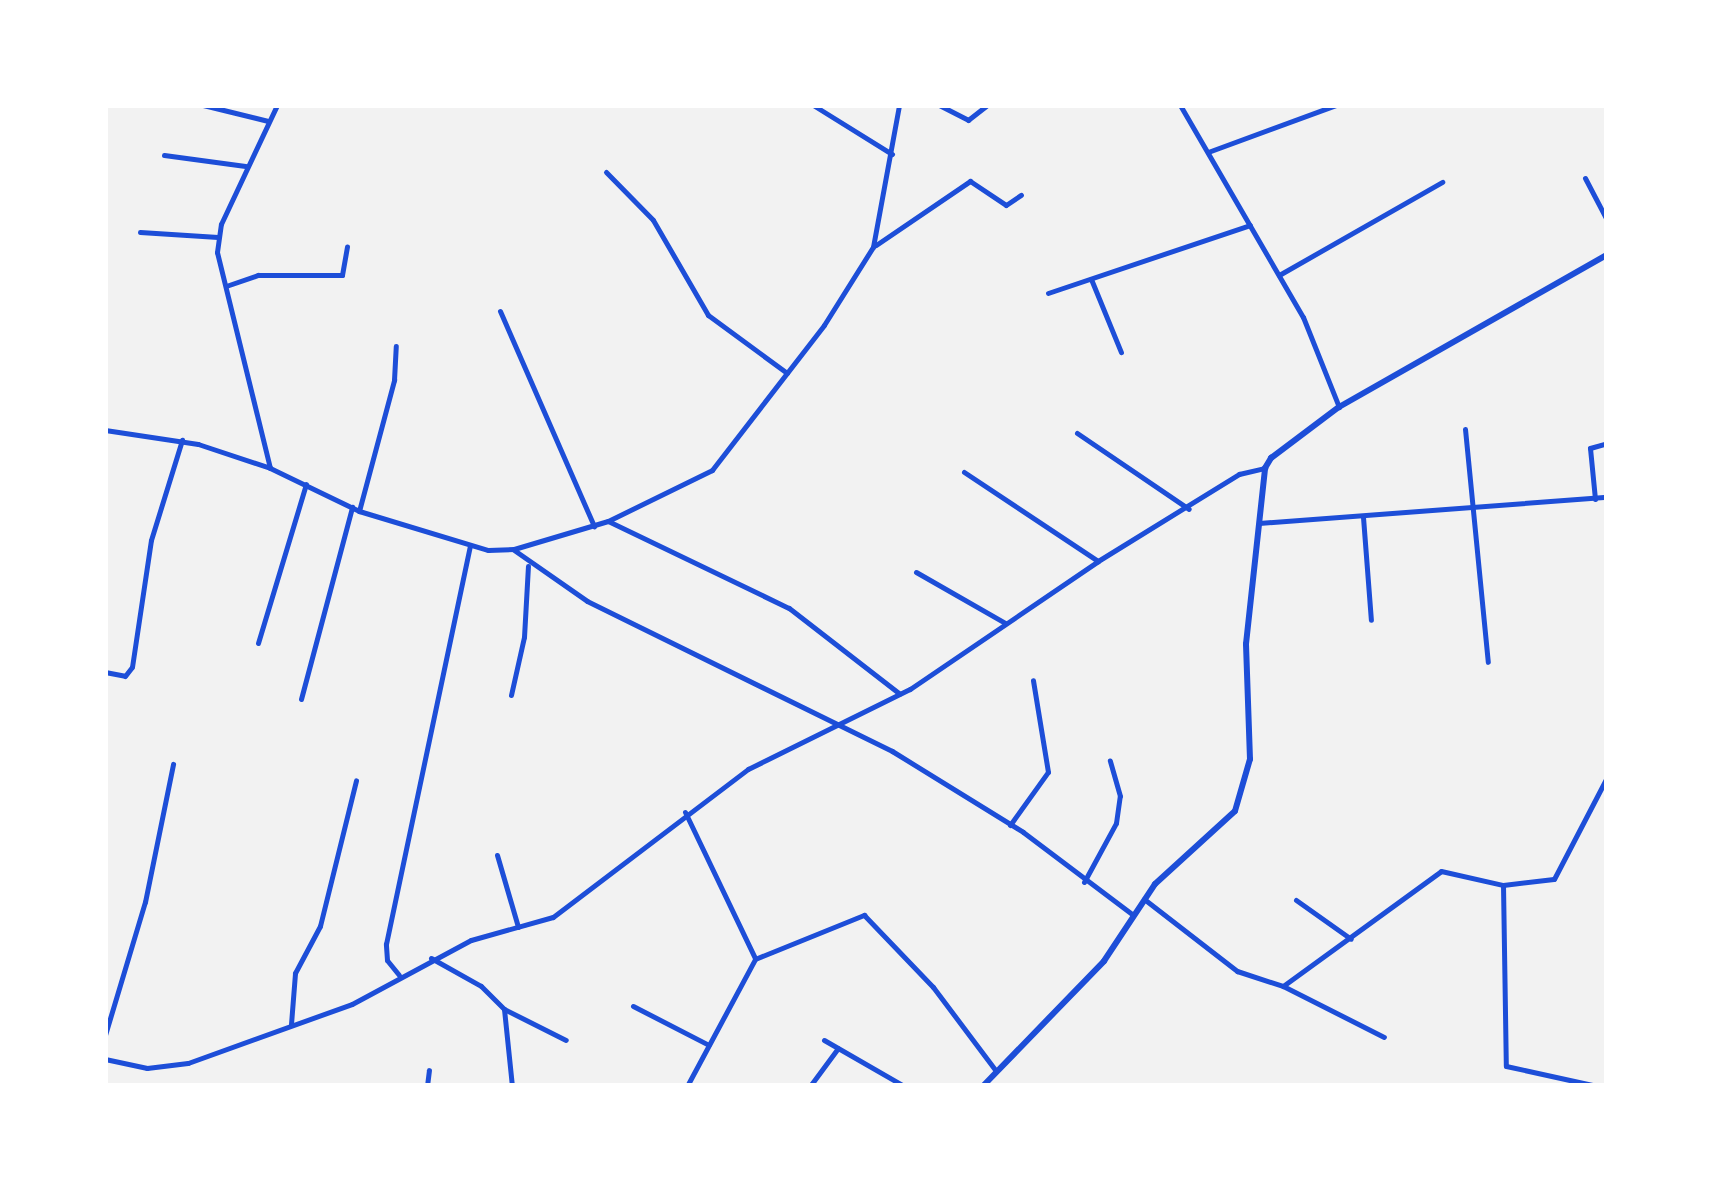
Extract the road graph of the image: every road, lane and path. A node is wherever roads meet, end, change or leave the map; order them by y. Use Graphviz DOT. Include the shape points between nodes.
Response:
graph roads {
  1 [pos="203,105"];
  2 [pos="276,105"];
  3 [pos="813,105"];
  4 [pos="900,105"];
  5 [pos="940,105"];
  6 [pos="987,105"];
  7 [pos="1180,105"];
  8 [pos="1336,105"];
  9 [pos="268,122"];
  10 [pos="1208,152"];
  11 [pos="892,154"];
  12 [pos="164,155"];
  13 [pos="245,166"];
  14 [pos="606,172"];
  15 [pos="1585,178"];
  16 [pos="1442,182"];
  17 [pos="1021,195"];
  18 [pos="1607,220"];
  19 [pos="1250,225"];
  20 [pos="140,232"];
  21 [pos="218,236"];
  22 [pos="347,246"];
  23 [pos="873,247"];
  24 [pos="1607,255"];
  25 [pos="1279,275"];
  26 [pos="1090,278"];
  27 [pos="226,286"];
  28 [pos="1048,293"];
  29 [pos="500,311"];
  30 [pos="396,346"];
  31 [pos="1122,352"];
  32 [pos="787,372"];
  33 [pos="1338,407"];
  34 [pos="1465,428"];
  35 [pos="105,430"];
  36 [pos="1077,433"];
  37 [pos="182,440"];
  38 [pos="1607,443"];
  39 [pos="270,468"];
  40 [pos="1264,468"];
  41 [pos="964,472"];
  42 [pos="306,484"];
  43 [pos="1607,497"];
  44 [pos="1595,499"];
  45 [pos="352,508"];
  46 [pos="1189,509"];
  47 [pos="360,511"];
  48 [pos="1474,512"];
  49 [pos="1363,517"];
  50 [pos="608,521"];
  51 [pos="1259,523"];
  52 [pos="594,526"];
  53 [pos="470,546"];
  54 [pos="514,549"];
  55 [pos="1098,561"];
  56 [pos="528,566"];
  57 [pos="916,572"];
  58 [pos="1371,620"];
  59 [pos="1006,623"];
  60 [pos="258,643"];
  61 [pos="1488,662"];
  62 [pos="105,672"];
  63 [pos="1032,680"];
  64 [pos="900,694"];
  65 [pos="511,695"];
  66 [pos="301,699"];
  67 [pos="844,726"];
  68 [pos="1110,760"];
  69 [pos="174,764"];
  70 [pos="1607,777"];
  71 [pos="356,780"];
  72 [pos="686,812"];
  73 [pos="1010,825"];
  74 [pos="498,855"];
  75 [pos="1084,882"];
  76 [pos="1503,885"];
  77 [pos="1144,899"];
  78 [pos="1296,900"];
  79 [pos="1134,915"];
  80 [pos="518,927"];
  81 [pos="1351,938"];
  82 [pos="431,958"];
  83 [pos="755,959"];
  84 [pos="400,975"];
  85 [pos="1283,986"];
  86 [pos="633,1006"];
  87 [pos="504,1009"];
  88 [pos="291,1024"];
  89 [pos="105,1035"];
  90 [pos="1384,1037"];
  91 [pos="566,1040"];
  92 [pos="824,1040"];
  93 [pos="709,1045"];
  94 [pos="838,1048"];
  95 [pos="105,1059"];
  96 [pos="428,1070"];
  97 [pos="996,1071"];
  98 [pos="426,1086"];
  99 [pos="512,1086"];
  100 [pos="687,1086"];
  101 [pos="810,1086"];
  102 [pos="904,1086"];
  103 [pos="983,1086"];
  104 [pos="1597,1086"];
  1 -- 9 [label="street"];
  2 -- 9 [label="street"];
  3 -- 11 [label="street"];
  4 -- 11 [label="street"];
  5 -- 6 [label="street" via="968,120"];
  7 -- 10 [label="street"];
  8 -- 10 [label="street"];
  9 -- 13 [label="street"];
  10 -- 19 [label="street"];
  11 -- 23 [label="street"];
  12 -- 13 [label="street"];
  13 -- 21 [label="street"];
  14 -- 32 [label="street" via="653,220 708,315"];
  15 -- 18 [label="street"];
  16 -- 25 [label="street"];
  17 -- 23 [label="street" via="1006,205 970,180"];
  19 -- 25 [label="street"];
  19 -- 26 [label="street"];
  20 -- 21 [label="street"];
  21 -- 27 [label="street"];
  22 -- 27 [label="street" via="342,275 265,274"];
  23 -- 32 [label="street"];
  24 -- 33 [label="street"];
  25 -- 33 [label="street"];
  26 -- 28 [label="street"];
  26 -- 31 [label="street"];
  27 -- 39 [label="street"];
  29 -- 52 [label="street"];
  30 -- 47 [label="street"];
  32 -- 50 [label="street" via="712,470"];
  33 -- 40 [label="street" via="1304,428"];
  34 -- 48 [label="street"];
  35 -- 37 [label="street"];
  36 -- 46 [label="street"];
  37 -- 39 [label="street"];
  37 -- 62 [label="street" via="151,540 132,666 125,676"];
  38 -- 44 [label="street" via="1590,448"];
  39 -- 42 [label="street"];
  40 -- 46 [label="street" via="1239,474"];
  40 -- 51 [label="street"];
  41 -- 55 [label="street"];
  42 -- 45 [label="street"];
  42 -- 60 [label="street"];
  43 -- 44 [label="street"];
  44 -- 48 [label="street"];
  45 -- 47 [label="street"];
  45 -- 66 [label="street"];
  46 -- 55 [label="street"];
  47 -- 53 [label="street"];
  48 -- 49 [label="street"];
  48 -- 61 [label="street"];
  49 -- 51 [label="street"];
  49 -- 58 [label="street"];
  50 -- 52 [label="street"];
  50 -- 64 [label="street" via="788,608"];
  51 -- 77 [label="street" via="1246,644 1250,759 1244,790 1223,825 1169,868"];
  52 -- 54 [label="street"];
  53 -- 54 [label="street"];
  53 -- 84 [label="street" via="386,944 387,960"];
  54 -- 56 [label="street"];
  55 -- 59 [label="street"];
  56 -- 65 [label="street" via="524,637"];
  56 -- 67 [label="street"];
  57 -- 59 [label="street"];
  59 -- 64 [label="street"];
  63 -- 73 [label="street" via="1049,769"];
  64 -- 67 [label="street"];
  67 -- 72 [label="street" via="748,769"];
  67 -- 73 [label="street"];
  68 -- 75 [label="street" via="1120,796 1116,823"];
  69 -- 89 [label="street" via="146,902"];
  70 -- 76 [label="street" via="1557,877"];
  71 -- 88 [label="street" via="320,926 295,973"];
  72 -- 80 [label="street" via="569,908"];
  72 -- 83 [label="street"];
  73 -- 75 [label="street"];
  74 -- 80 [label="street"];
  75 -- 79 [label="street"];
  76 -- 81 [label="street" via="1441,871"];
  76 -- 104 [label="street" via="1506,1066"];
  77 -- 79 [label="street"];
  77 -- 85 [label="street" via="1237,971"];
  78 -- 81 [label="street"];
  79 -- 97 [label="street" via="1104,961"];
  80 -- 82 [label="street"];
  81 -- 85 [label="street"];
  82 -- 84 [label="street"];
  82 -- 87 [label="street" via="468,977"];
  83 -- 93 [label="street"];
  83 -- 97 [label="street" via="868,916"];
  84 -- 88 [label="street" via="344,1007"];
  85 -- 90 [label="street"];
  86 -- 93 [label="street"];
  87 -- 91 [label="street"];
  87 -- 99 [label="street"];
  88 -- 95 [label="street" via="177,1066"];
  92 -- 94 [label="street"];
  93 -- 100 [label="street"];
  94 -- 101 [label="street"];
  94 -- 102 [label="street"];
  96 -- 98 [label="street"];
  97 -- 103 [label="street"];
}
